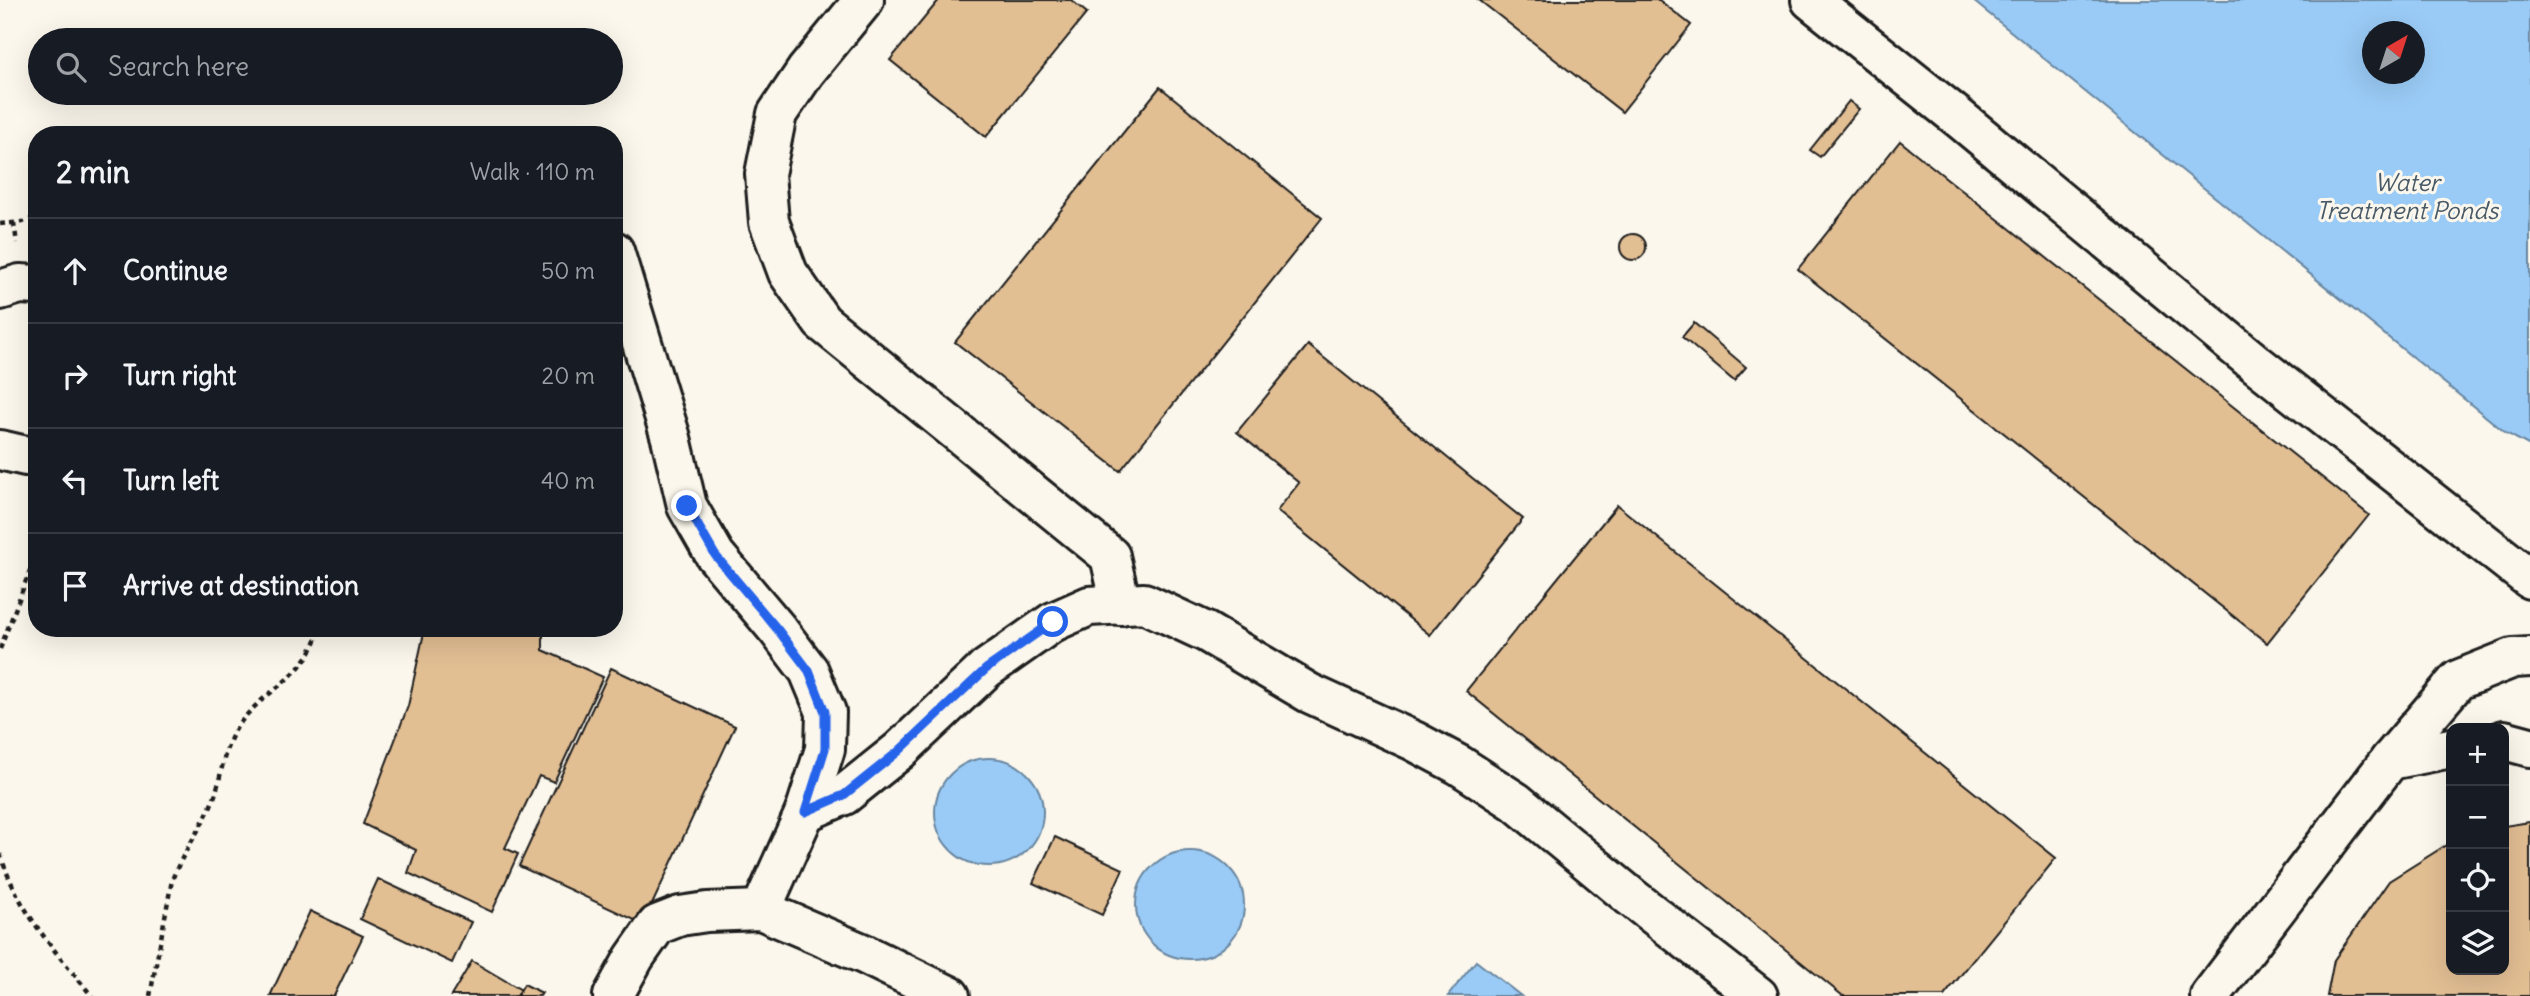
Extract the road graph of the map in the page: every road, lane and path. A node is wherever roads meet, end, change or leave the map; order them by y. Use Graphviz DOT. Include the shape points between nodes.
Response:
graph roads {
  1 [pos="864,0"];
  2 [pos="1811,0"];
  3 [pos="28,220"];
  4 [pos="14,223"];
  5 [pos="0,224"];
  6 [pos="17,248"];
  7 [pos="623,281"];
  8 [pos="28,284"];
  9 [pos="0,290"];
  10 [pos="0,450"];
  11 [pos="28,456"];
  12 [pos="28,573"];
  13 [pos="2530,579"];
  14 [pos="1121,605"];
  15 [pos="318,637"];
  16 [pos="0,649"];
  17 [pos="2530,657"];
  18 [pos="2509,741"];
  19 [pos="2530,747"];
  20 [pos="2446,749"];
  21 [pos="2390,760"];
  22 [pos="805,812"];
  23 [pos="0,854"];
  24 [pos="761,910"];
  25 [pos="92,996"];
  26 [pos="150,996"];
  27 [pos="612,996"];
  28 [pos="950,996"];
  29 [pos="1758,996"];
  30 [pos="2210,996"];
  1 -- 14 [label="lane" via="777,114 765,174 769,222 788,273 822,322 1110,556"];
  2 -- 13 [label="lane" via="2254,362"];
  3 -- 4 [label="path"];
  4 -- 5 [label="path"];
  4 -- 6 [label="path"];
  7 -- 22 [label="lane" via="687,506 715,555 809,671 825,712 825,749"];
  8 -- 9 [label="lane"];
  10 -- 11 [label="lane"];
  12 -- 16 [label="path"];
  14 -- 22 [label="lane" via="1089,606 1053,622 986,669 899,751 844,795"];
  14 -- 29 [label="lane" via="1144,603 1206,632 1309,693 1459,765 1516,802"];
  15 -- 26 [label="path" via="296,673 244,717 227,745 214,798 172,880"];
  17 -- 21 [label="lane" via="2513,658 2458,680"];
  18 -- 19 [label="lane"];
  20 -- 21 [label="lane"];
  21 -- 30 [label="lane"];
  22 -- 24 [label="lane"];
  23 -- 25 [label="path" via="25,911"];
  24 -- 27 [label="lane" via="707,912 657,925"];
  24 -- 28 [label="lane"];
}
